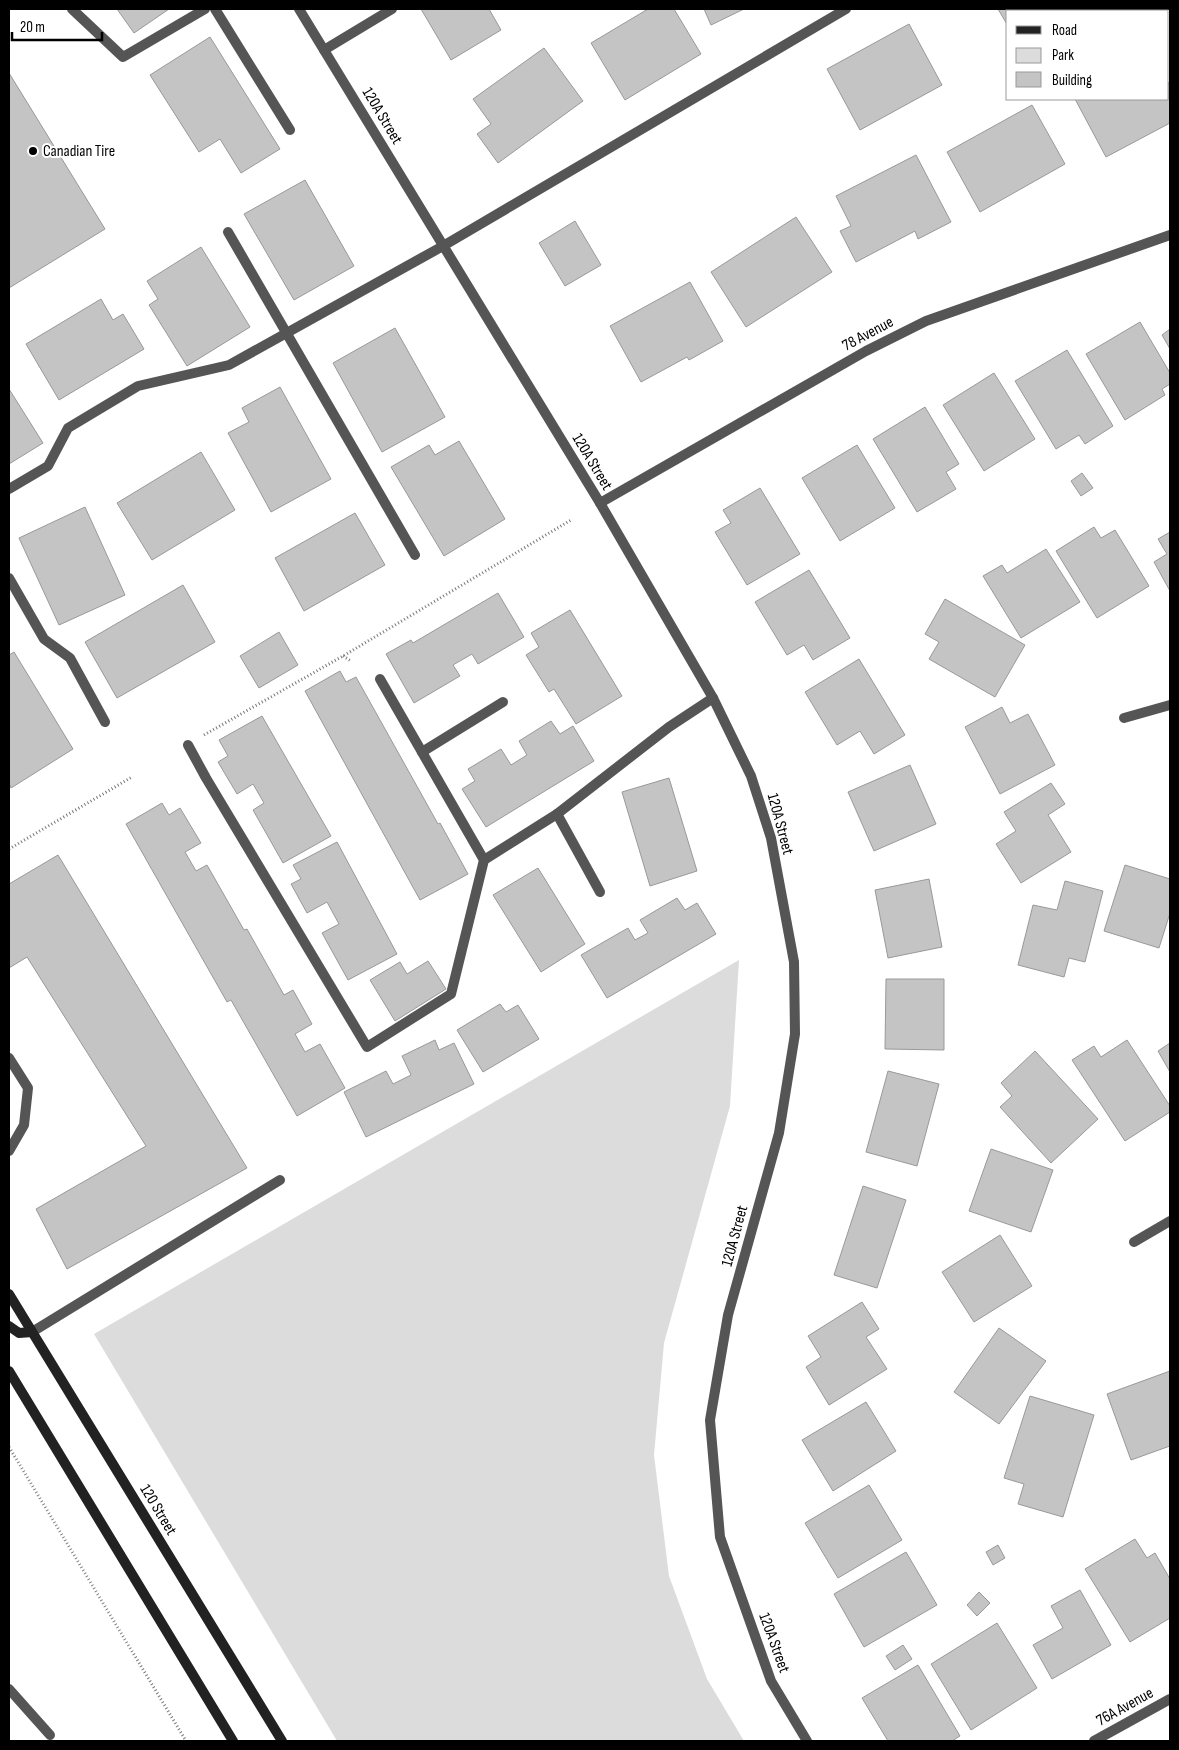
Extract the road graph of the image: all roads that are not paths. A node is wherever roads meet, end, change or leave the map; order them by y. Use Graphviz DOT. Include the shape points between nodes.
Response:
graph roads {
  1 [pos="72,9"];
  2 [pos="205,9"];
  3 [pos="215,9"];
  4 [pos="299,9"];
  5 [pos="392,9"];
  6 [pos="846,9"];
  7 [pos="324,50"];
  8 [pos="290,130"];
  9 [pos="228,232"];
  10 [pos="1170,235"];
  11 [pos="443,246"];
  12 [pos="286,333"];
  13 [pos="9,489"];
  14 [pos="600,503"];
  15 [pos="415,555"];
  16 [pos="9,578"];
  17 [pos="380,679"];
  18 [pos="712,698"];
  19 [pos="503,702"];
  20 [pos="1170,705"];
  21 [pos="1124,718"];
  22 [pos="105,722"];
  23 [pos="188,745"];
  24 [pos="422,752"];
  25 [pos="557,814"];
  26 [pos="484,860"];
  27 [pos="600,892"];
  28 [pos="9,1058"];
  29 [pos="9,1151"];
  30 [pos="280,1180"];
  31 [pos="1170,1221"];
  32 [pos="1134,1242"];
  33 [pos="9,1294"];
  34 [pos="9,1326"];
  35 [pos="32,1332"];
  36 [pos="9,1371"];
  37 [pos="9,1689"];
  38 [pos="1170,1699"];
  39 [pos="50,1735"];
  40 [pos="233,1741"];
  41 [pos="282,1741"];
  42 [pos="807,1741"];
  43 [pos="1094,1741"];
  1 -- 2 [label="street" via="123,57"];
  3 -- 8 [label="street"];
  4 -- 7 [label="street, 120A Street"];
  5 -- 7 [label="street"];
  6 -- 11 [label="street"];
  7 -- 11 [label="street, 120A Street"];
  9 -- 12 [label="street"];
  10 -- 14 [label="street, 78 Avenue" via="926,321 866,351"];
  11 -- 12 [label="street"];
  11 -- 14 [label="street, 120A Street"];
  12 -- 13 [label="street" via="229,365 138,386 68,428 48,466"];
  12 -- 15 [label="street"];
  14 -- 18 [label="street, 120A Street"];
  16 -- 22 [label="street" via="44,639 70,658"];
  17 -- 24 [label="street"];
  18 -- 25 [label="street" via="669,727"];
  18 -- 42 [label="street, 120A Street" via="751,776 771,838 794,962 795,1034 779,1133 728,1315 710,1420 720,1537 771,1681"];
  19 -- 24 [label="street"];
  20 -- 21 [label="street"];
  23 -- 26 [label="street" via="367,1047 451,994"];
  24 -- 26 [label="street"];
  25 -- 26 [label="street"];
  25 -- 27 [label="street"];
  28 -- 29 [label="street" via="28,1088 24,1125"];
  30 -- 35 [label="street"];
  31 -- 32 [label="street"];
  33 -- 35 [label="main road, 120 Street"];
  34 -- 35 [label="main road" via="19,1333"];
  35 -- 41 [label="main road, 120 Street"];
  36 -- 40 [label="main road"];
  37 -- 39 [label="street"];
  38 -- 43 [label="street, 76A Avenue"];
}
